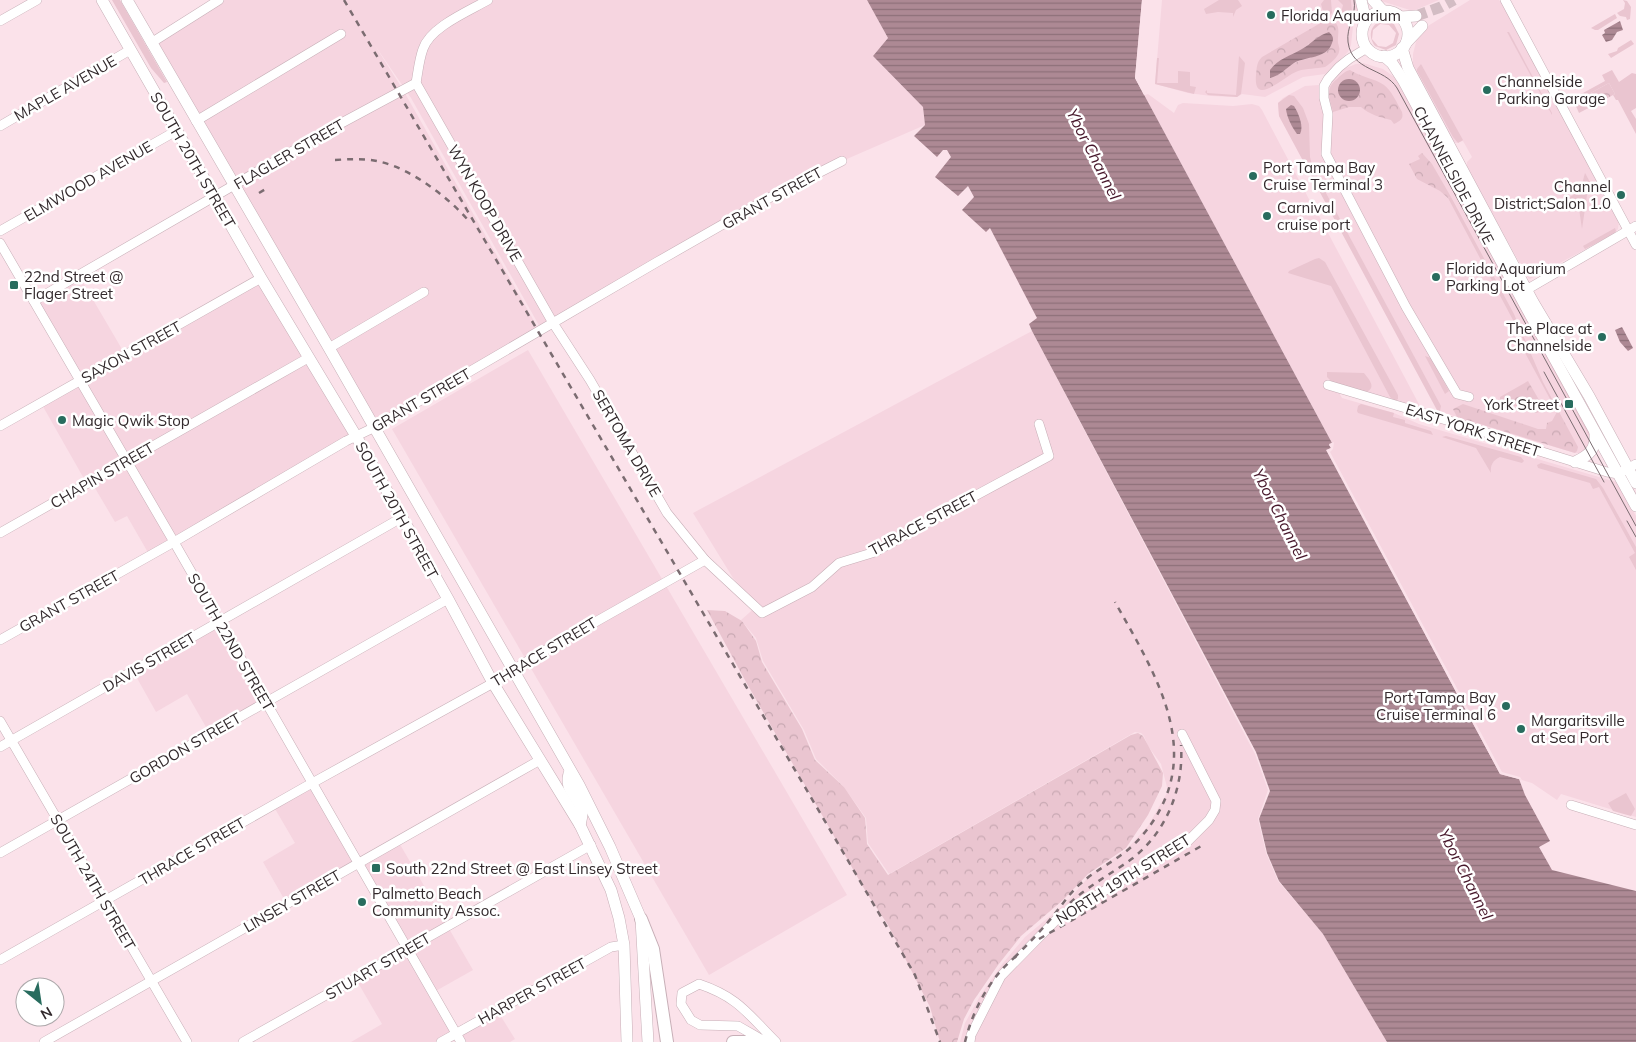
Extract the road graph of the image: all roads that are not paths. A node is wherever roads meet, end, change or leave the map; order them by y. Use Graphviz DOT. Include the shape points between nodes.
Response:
graph roads {
  1 [pos="36,0"];
  2 [pos="102,0"];
  3 [pos="127,0"];
  4 [pos="219,0"];
  5 [pos="488,0"];
  6 [pos="1361,0"];
  7 [pos="1373,0"];
  8 [pos="1505,0"];
  9 [pos="1382,11"];
  10 [pos="1401,17"];
  11 [pos="0,21"];
  12 [pos="1366,21"];
  13 [pos="341,34"];
  14 [pos="151,44"];
  15 [pos="1404,46"];
  16 [pos="1367,48"];
  17 [pos="130,50"];
  18 [pos="1384,56"];
  19 [pos="416,84"];
  20 [pos="196,121"];
  21 [pos="0,126"];
  22 [pos="176,131"];
  23 [pos="842,161"];
  24 [pos="234,186"];
  25 [pos="215,197"];
  26 [pos="1632,229"];
  27 [pos="0,231"];
  28 [pos="0,243"];
  29 [pos="1636,246"];
  30 [pos="261,278"];
  31 [pos="424,292"];
  32 [pos="1523,292"];
  33 [pos="34,301"];
  34 [pos="554,323"];
  35 [pos="329,348"];
  36 [pos="308,358"];
  37 [pos="80,380"];
  38 [pos="1328,385"];
  39 [pos="1470,397"];
  40 [pos="1040,424"];
  41 [pos="0,426"];
  42 [pos="374,428"];
  43 [pos="1595,431"];
  44 [pos="356,436"];
  45 [pos="127,460"];
  46 [pos="1575,462"];
  47 [pos="1628,468"];
  48 [pos="1636,483"];
  49 [pos="1636,506"];
  50 [pos="401,518"];
  51 [pos="0,533"];
  52 [pos="174,542"];
  53 [pos="705,560"];
  54 [pos="448,599"];
  55 [pos="219,622"];
  56 [pos="0,640"];
  57 [pos="513,672"];
  58 [pos="493,683"];
  59 [pos="266,702"];
  60 [pos="0,721"];
  61 [pos="1182,734"];
  62 [pos="11,740"];
  63 [pos="0,747"];
  64 [pos="540,760"];
  65 [pos="570,771"];
  66 [pos="312,783"];
  67 [pos="1571,805"];
  68 [pos="57,820"];
  69 [pos="580,825"];
  70 [pos="1636,825"];
  71 [pos="590,845"];
  72 [pos="0,853"];
  73 [pos="357,864"];
  74 [pos="104,900"];
  75 [pos="641,919"];
  76 [pos="624,945"];
  77 [pos="407,949"];
  78 [pos="0,960"];
  79 [pos="152,981"];
  80 [pos="456,1034"];
  81 [pos="44,1042"];
  82 [pos="187,1042"];
  83 [pos="243,1042"];
  84 [pos="441,1042"];
  85 [pos="461,1042"];
  86 [pos="627,1042"];
  87 [pos="648,1042"];
  88 [pos="668,1042"];
  89 [pos="733,1042"];
  90 [pos="754,1042"];
  91 [pos="766,1042"];
  92 [pos="776,1042"];
  93 [pos="970,1042"];
  1 -- 11 [label="street"];
  2 -- 17 [label="main road, SOUTH 20TH STREET"];
  3 -- 14 [label="main road, SOUTH 20TH STREET"];
  4 -- 14 [label="street"];
  5 -- 19 [label="street" via="429,36 423,47"];
  6 -- 12 [label="main road"];
  7 -- 9 [label="main road"];
  8 -- 26 [label="street"];
  9 -- 10 [label="main road"];
  9 -- 12 [label="main road"];
  10 -- 15 [label="main road" via="1407,29"];
  10 -- 15 [label="main road" via="1419,21"];
  12 -- 16 [label="main road" via="1362,32"];
  13 -- 20 [label="street"];
  14 -- 20 [label="main road, SOUTH 20TH STREET"];
  15 -- 18 [label="main road" via="1391,56"];
  15 -- 32 [label="main road, CHANNELSIDE DRIVE" via="1408,68"];
  16 -- 18 [label="main road"];
  16 -- 39 [label="street" via="1339,67 1324,86 1328,114 1326,154 1424,340 1457,394"];
  17 -- 21 [label="street, MAPLE AVENUE"];
  17 -- 22 [label="main road, SOUTH 20TH STREET"];
  18 -- 32 [label="main road, CHANNELSIDE DRIVE" via="1403,80"];
  19 -- 24 [label="street, FLAGLER STREET"];
  19 -- 34 [label="street, WYN KOOP DRIVE"];
  20 -- 24 [label="main road, SOUTH 20TH STREET"];
  22 -- 25 [label="main road, SOUTH 20TH STREET"];
  22 -- 27 [label="street, ELMWOOD AVENUE"];
  23 -- 34 [label="street, GRANT STREET" via="769,198"];
  24 -- 25 [label="street, FLAGLER STREET"];
  24 -- 35 [label="main road, SOUTH 20TH STREET"];
  25 -- 30 [label="main road, SOUTH 20TH STREET"];
  25 -- 33 [label="street, FLAGLER STREET"];
  26 -- 29 [label="street"];
  26 -- 32 [label="street"];
  28 -- 33 [label="street, SOUTH 22ND STREET"];
  30 -- 36 [label="main road, SOUTH 20TH STREET"];
  30 -- 37 [label="street, SAXON STREET"];
  31 -- 35 [label="street"];
  32 -- 43 [label="main road, CHANNELSIDE DRIVE"];
  32 -- 47 [label="main road, CHANNELSIDE DRIVE"];
  33 -- 37 [label="street, SOUTH 22ND STREET"];
  34 -- 42 [label="street, GRANT STREET"];
  34 -- 53 [label="street, SERTOMA DRIVE" via="667,513"];
  35 -- 42 [label="main road, SOUTH 20TH STREET"];
  36 -- 44 [label="main road, SOUTH 20TH STREET"];
  36 -- 45 [label="street, CHAPIN STREET"];
  37 -- 41 [label="street, SAXON STREET"];
  37 -- 45 [label="street, SOUTH 22ND STREET"];
  38 -- 46 [label="street, EAST YORK STREET"];
  40 -- 53 [label="street, THRACE STREET" via="1049,456 875,552 839,563 812,587 762,613"];
  42 -- 44 [label="street, GRANT STREET"];
  42 -- 57 [label="main road, SOUTH 20TH STREET"];
  43 -- 46 [label="main road" via="1594,449"];
  43 -- 47 [label="main road, CHANNELSIDE DRIVE"];
  44 -- 50 [label="main road, SOUTH 20TH STREET"];
  44 -- 52 [label="street, GRANT STREET"];
  45 -- 51 [label="street, CHAPIN STREET"];
  45 -- 52 [label="street, SOUTH 22ND STREET"];
  46 -- 47 [label="street, EAST YORK STREET" via="1606,472"];
  47 -- 48 [label="main road, CHANNELSIDE DRIVE"];
  47 -- 49 [label="main road, CHANNELSIDE DRIVE"];
  50 -- 54 [label="main road, SOUTH 20TH STREET"];
  50 -- 55 [label="street, DAVIS STREET"];
  52 -- 55 [label="street, SOUTH 22ND STREET"];
  52 -- 56 [label="street, GRANT STREET"];
  53 -- 57 [label="street, THRACE STREET" via="537,654"];
  54 -- 58 [label="main road, SOUTH 20TH STREET"];
  54 -- 59 [label="street, GORDON STREET"];
  55 -- 59 [label="street, SOUTH 22ND STREET"];
  55 -- 62 [label="street, DAVIS STREET"];
  57 -- 58 [label="street, THRACE STREET"];
  57 -- 65 [label="main road, SOUTH 20TH STREET"];
  58 -- 64 [label="main road, SOUTH 20TH STREET"];
  58 -- 66 [label="street, THRACE STREET"];
  59 -- 66 [label="street, SOUTH 22ND STREET"];
  59 -- 68 [label="street, GORDON STREET"];
  60 -- 62 [label="street, SOUTH 24TH STREET"];
  61 -- 93 [label="street, NORTH 19TH STREET" via="1216,801 1209,820 1188,842 1057,919 1001,976"];
  62 -- 63 [label="street, DAVIS STREET"];
  62 -- 68 [label="street, SOUTH 24TH STREET"];
  64 -- 69 [label="main road, SOUTH 20TH STREET"];
  64 -- 73 [label="street, LINSEY STREET"];
  65 -- 69 [label="main road" via="569,789 582,812"];
  65 -- 75 [label="main road, SOUTH 20TH STREET" via="610,847"];
  66 -- 73 [label="street, SOUTH 22ND STREET"];
  66 -- 74 [label="street, THRACE STREET"];
  67 -- 70 [label="street"];
  68 -- 72 [label="street, GORDON STREET"];
  68 -- 74 [label="street, SOUTH 24TH STREET"];
  69 -- 71 [label="main road, SOUTH 20TH STREET"];
  71 -- 76 [label="main road, SOUTH 20TH STREET" via="611,890"];
  71 -- 77 [label="street, STUART STREET"];
  73 -- 77 [label="street, SOUTH 22ND STREET"];
  73 -- 79 [label="street, LINSEY STREET"];
  74 -- 78 [label="street, THRACE STREET"];
  74 -- 79 [label="street, SOUTH 24TH STREET"];
  75 -- 87 [label="main road, SOUTH 20TH STREET"];
  75 -- 88 [label="highway" via="653,949"];
  76 -- 80 [label="street, HARPER STREET" via="611,947"];
  76 -- 86 [label="main road, SOUTH 20TH STREET"];
  77 -- 80 [label="street, SOUTH 22ND STREET"];
  77 -- 83 [label="street, STUART STREET"];
  79 -- 81 [label="street, LINSEY STREET"];
  79 -- 82 [label="street, SOUTH 24TH STREET"];
  80 -- 84 [label="street, HARPER STREET"];
  80 -- 85 [label="street, SOUTH 22ND STREET"];
  89 -- 90 [label="highway"];
  91 -- 92 [label="street" via="738,1026 700,1025 691,1020 681,1004 682,993 699,984 718,991 739,1004"];
}
